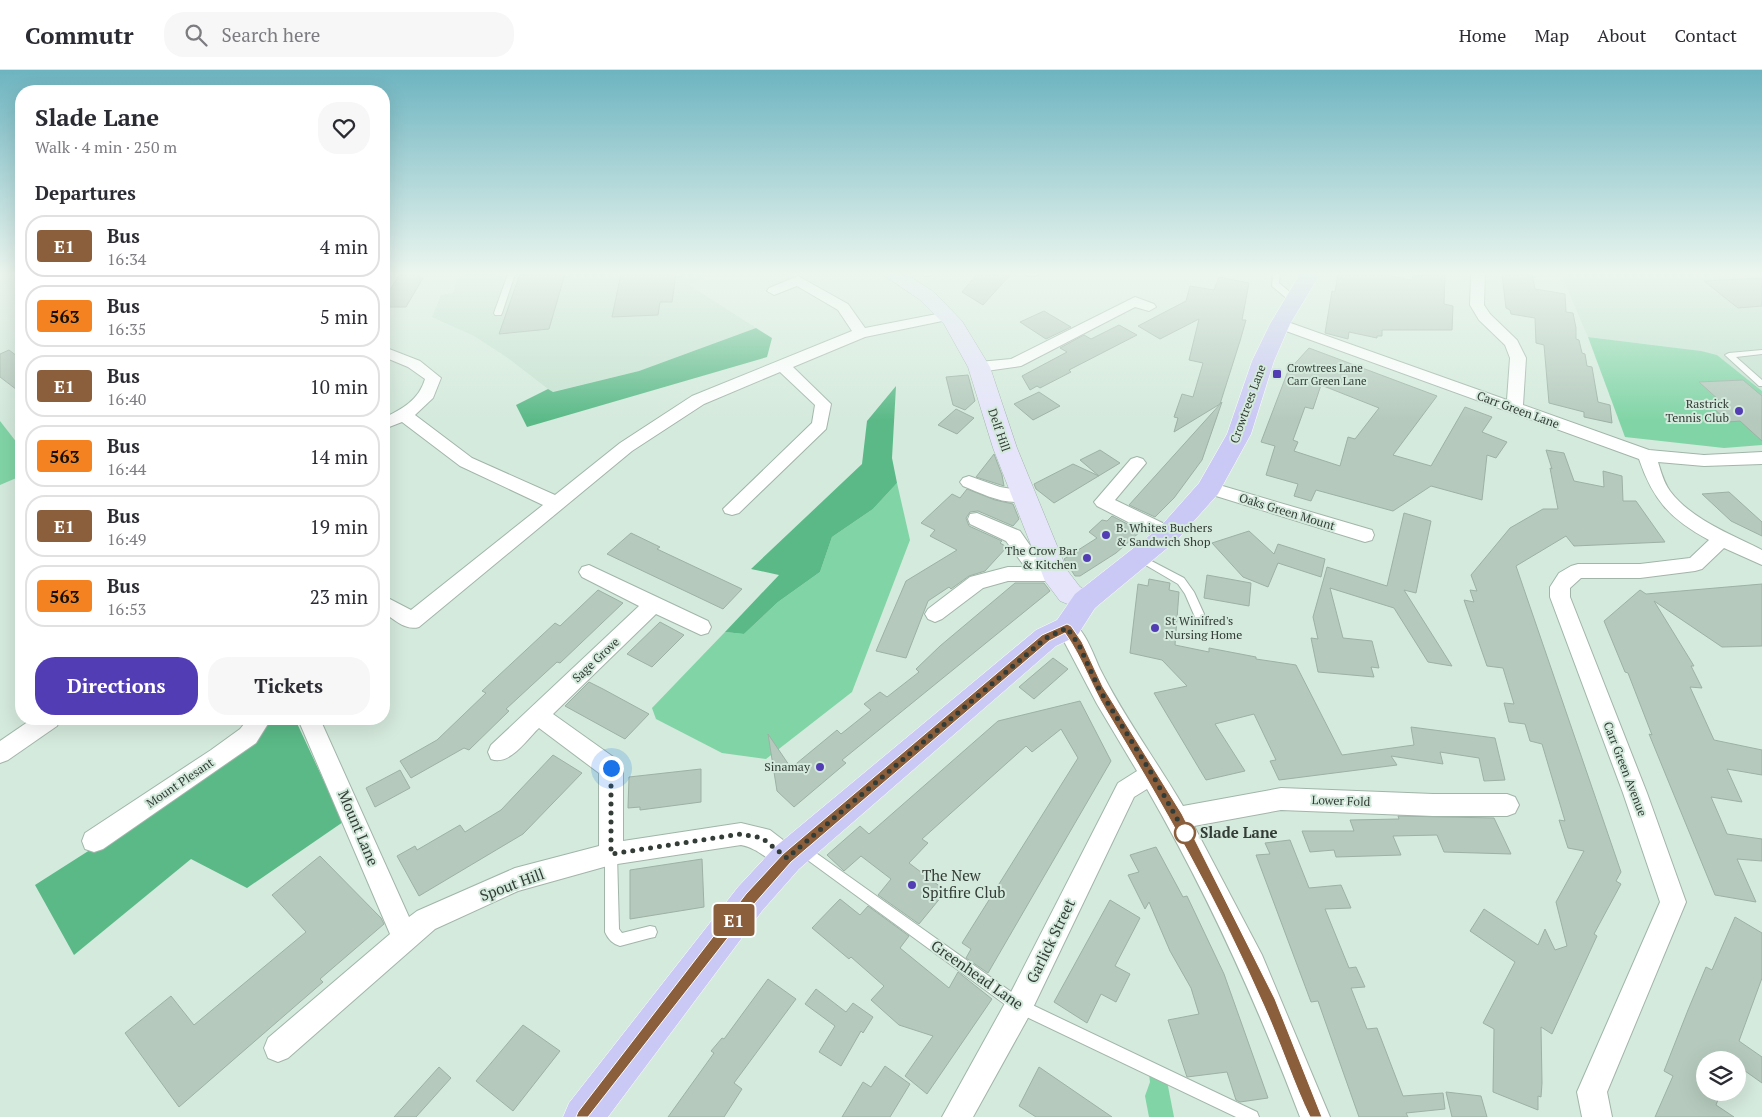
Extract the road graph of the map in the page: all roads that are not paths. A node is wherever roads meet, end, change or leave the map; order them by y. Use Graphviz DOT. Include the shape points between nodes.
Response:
graph roads {
  1 [pos="854,323"];
  2 [pos="910,323"];
  3 [pos="951,323"];
  4 [pos="1093,323"];
  5 [pos="1490,323"];
  6 [pos="1280,324"];
  7 [pos="861,332"];
  8 [pos="1762,352"];
  9 [pos="390,354"];
  10 [pos="783,366"];
  11 [pos="979,367"];
  12 [pos="1762,384"];
  13 [pos="1515,409"];
  14 [pos="404,415"];
  15 [pos="390,421"];
  16 [pos="1646,455"];
  17 [pos="1762,458"];
  18 [pos="1137,463"];
  19 [pos="968,482"];
  20 [pos="1209,488"];
  21 [pos="1023,496"];
  22 [pos="555,503"];
  23 [pos="732,509"];
  24 [pos="977,519"];
  25 [pos="1168,534"];
  26 [pos="1365,535"];
  27 [pos="1724,538"];
  28 [pos="1140,558"];
  29 [pos="1762,558"];
  30 [pos="589,572"];
  31 [pos="1048,574"];
  32 [pos="1085,601"];
  33 [pos="654,604"];
  34 [pos="390,607"];
  35 [pos="935,614"];
  36 [pos="1198,614"];
  37 [pos="701,627"];
  38 [pos="1067,628"];
  39 [pos="538,715"];
  40 [pos="40,725"];
  41 [pos="256,725"];
  42 [pos="312,725"];
  43 [pos="499,752"];
  44 [pos="0,753"];
  45 [pos="1152,774"];
  46 [pos="1507,805"];
  47 [pos="1177,818"];
  48 [pos="94,841"];
  49 [pos="793,852"];
  50 [pos="611,854"];
  51 [pos="650,932"];
  52 [pos="405,938"];
  53 [pos="1019,1006"];
  54 [pos="278,1048"];
  55 [pos="583,1117"];
  56 [pos="957,1117"];
  57 [pos="1252,1117"];
  58 [pos="1315,1117"];
  59 [pos="1597,1117"];
  1 -- 7 [label="street"];
  2 -- 7 [label="street"];
  3 -- 11 [label="street, Delf Hill"];
  4 -- 11 [label="street" via="1016,363"];
  5 -- 13 [label="street" via="1512,343 1518,358"];
  6 -- 13 [label="street, Carr Green Lane"];
  6 -- 20 [label="main road, Crowtrees Lane" via="1263,361 1239,434"];
  7 -- 10 [label="street"];
  8 -- 12 [label="lane" via="1729,355"];
  9 -- 14 [label="street" via="414,364 433,378 431,390 422,402"];
  10 -- 22 [label="street" via="698,400 626,447"];
  10 -- 23 [label="street" via="822,404 820,425"];
  11 -- 21 [label="street, Delf Hill" via="992,413"];
  13 -- 16 [label="street, Carr Green Lane"];
  14 -- 15 [label="street"];
  14 -- 22 [label="street" via="466,462"];
  16 -- 17 [label="street, Carr Green Lane" via="1717,462"];
  16 -- 27 [label="street" via="1664,495 1693,521"];
  18 -- 25 [label="street" via="1103,502"];
  19 -- 21 [label="street"];
  20 -- 25 [label="main road, Crowtrees Lane"];
  20 -- 26 [label="street, Oaks Green Mount"];
  21 -- 31 [label="street, Delf Hill"];
  22 -- 34 [label="street" via="412,621"];
  24 -- 31 [label="street" via="1013,536"];
  25 -- 28 [label="main road, Crowtrees Lane"];
  27 -- 29 [label="street"];
  27 -- 59 [label="street, Carr Green Avenue" via="1694,564 1640,570 1578,571 1566,578 1560,588 1560,597 1674,902 1592,1092"];
  28 -- 32 [label="main road, Crowtrees Lane"];
  28 -- 36 [label="lane" via="1181,581 1190,592"];
  30 -- 33 [label="street"];
  31 -- 32 [label="street, Delf Hill" via="1070,594"];
  31 -- 35 [label="street" via="1008,574 977,582"];
  32 -- 38 [label="main road, Crowtrees Lane"];
  33 -- 37 [label="street"];
  33 -- 39 [label="street, Sage Grove"];
  38 -- 45 [label="street" via="1079,645 1099,689"];
  38 -- 49 [label="main road" via="1046,638"];
  39 -- 43 [label="street, Sage Grove"];
  39 -- 50 [label="street" via="611,768"];
  40 -- 44 [label="street"];
  41 -- 48 [label="street, Mount Plesant" via="248,736 226,752"];
  42 -- 52 [label="street, Mount Lane"];
  45 -- 47 [label="street"];
  45 -- 53 [label="street, Garlick Street" via="1126,790"];
  46 -- 47 [label="street, Lower Fold" via="1280,799"];
  47 -- 58 [label="street" via="1270,1004"];
  49 -- 50 [label="street, Spout Hill" via="762,838 741,834"];
  49 -- 53 [label="lane, Greenhead Lane"];
  49 -- 55 [label="main road" via="750,899"];
  50 -- 51 [label="lane" via="612,932 620,940"];
  50 -- 52 [label="street, Spout Hill" via="516,880 426,920"];
  52 -- 54 [label="street, Spout Hill"];
  53 -- 56 [label="street, Garlick Street"];
  53 -- 57 [label="lane, Greenhead Lane"];
}
